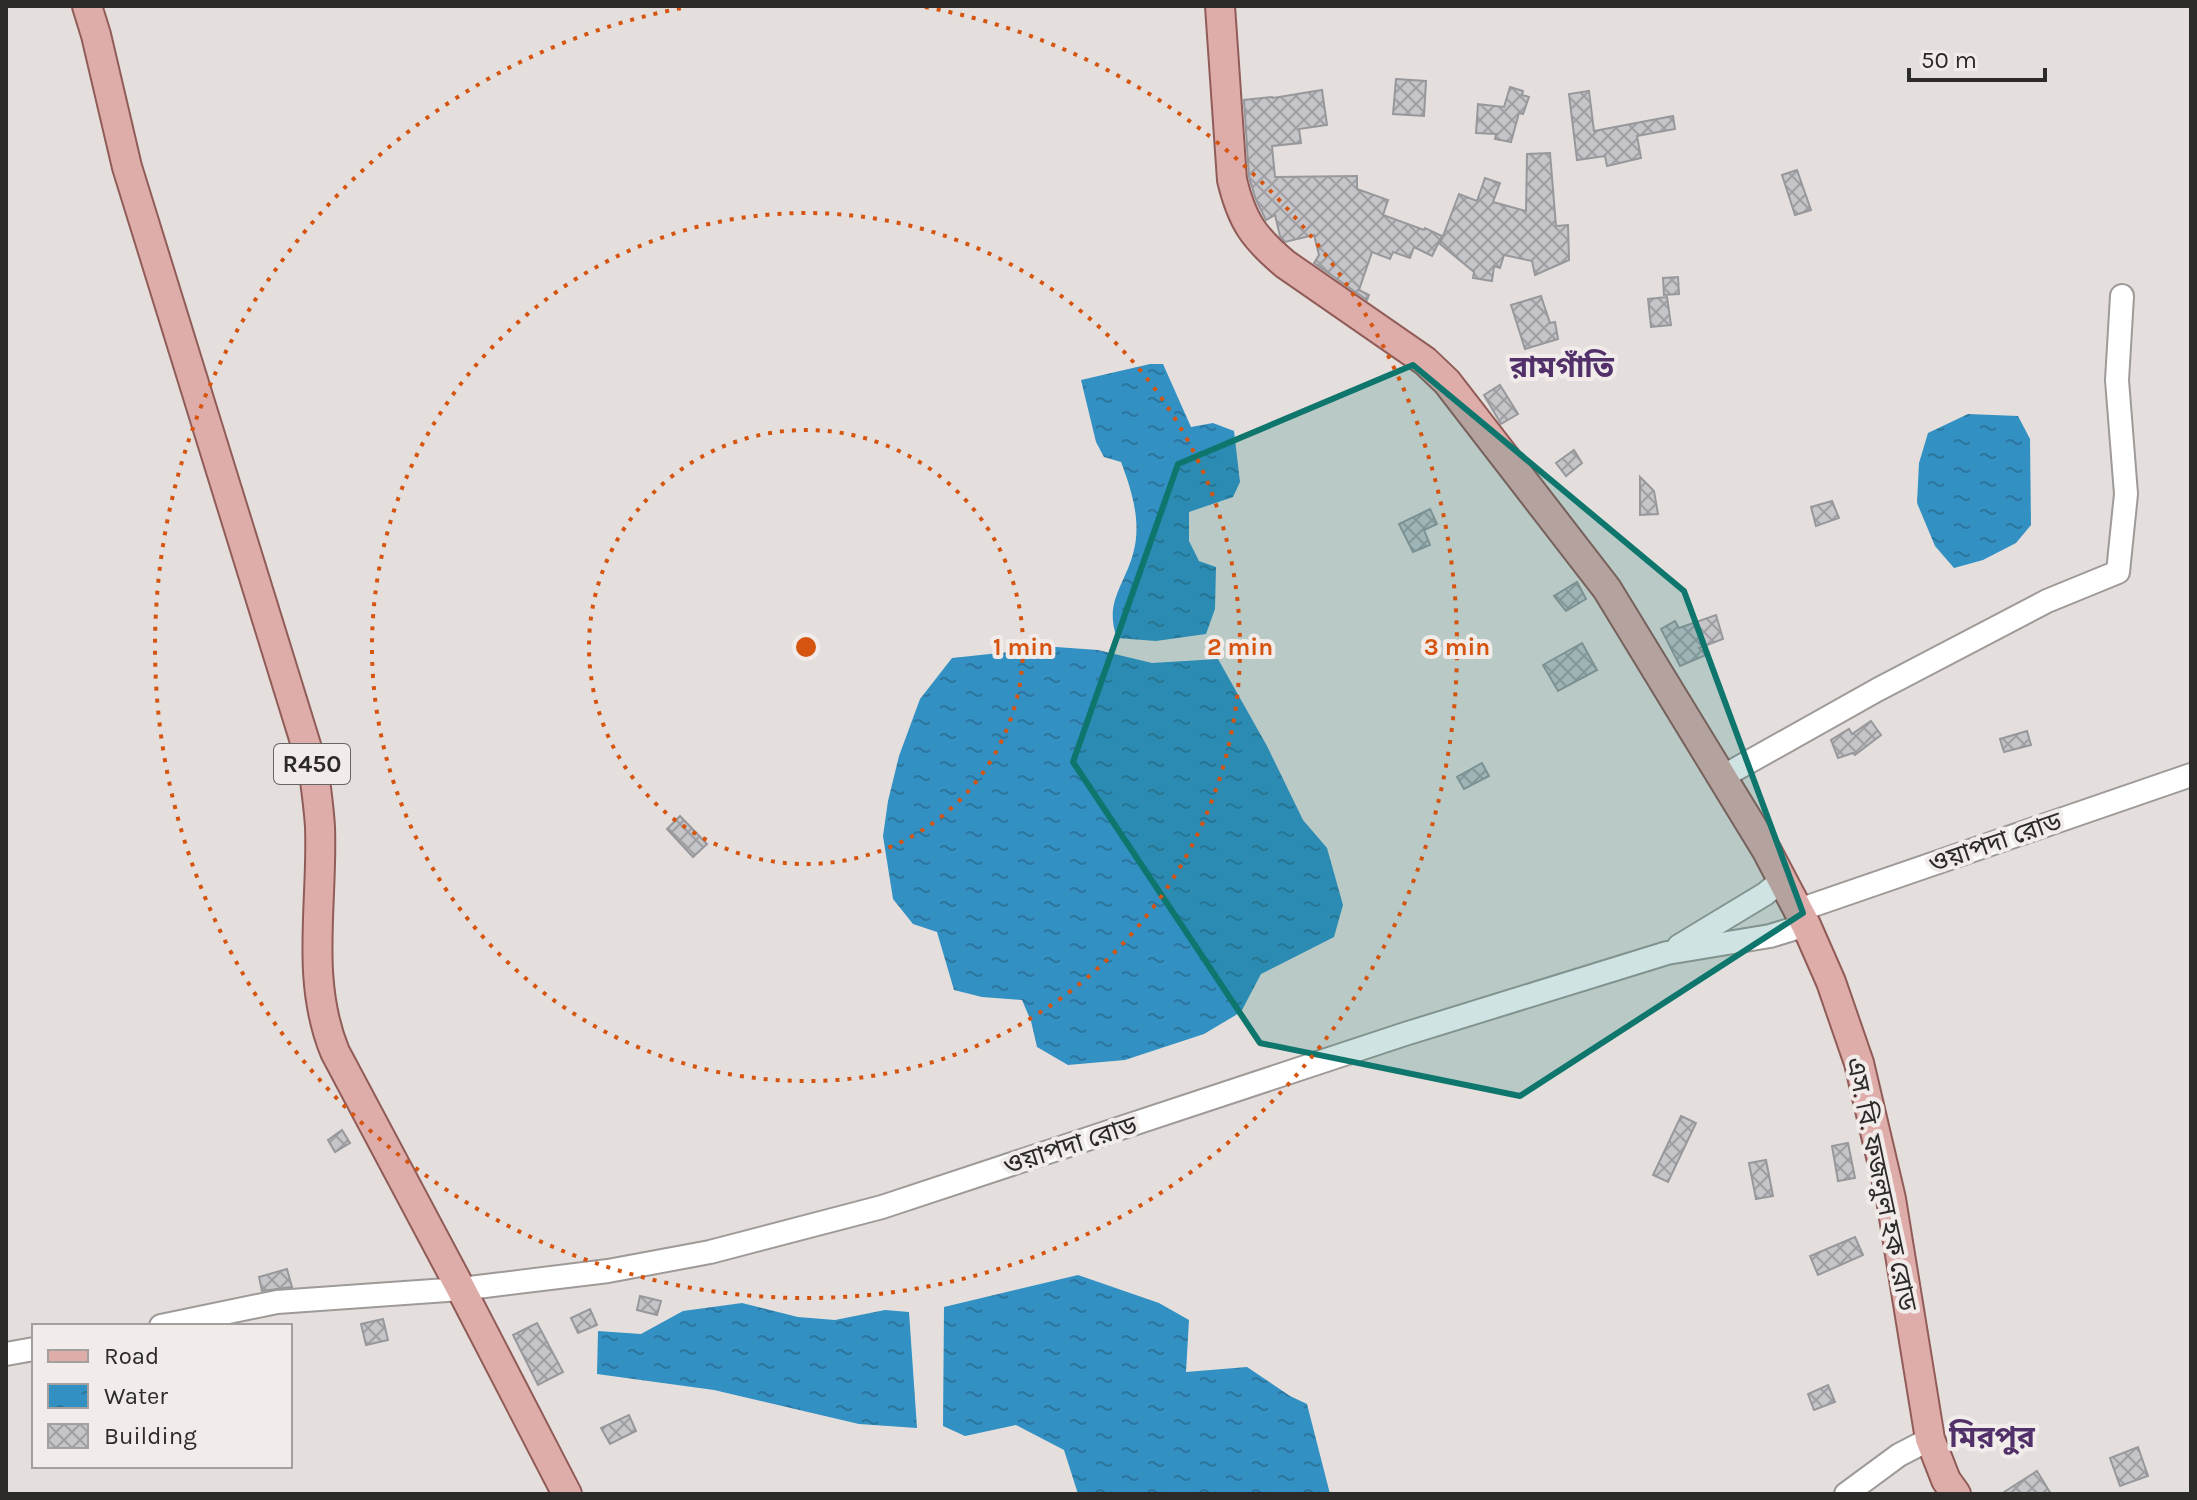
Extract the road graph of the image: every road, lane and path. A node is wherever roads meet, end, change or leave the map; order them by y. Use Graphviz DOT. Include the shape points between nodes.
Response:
graph roads {
  1 [pos="87,6"];
  2 [pos="1220,6"];
  3 [pos="2122,296"];
  4 [pos="2191,775"];
  5 [pos="1722,777"];
  6 [pos="1782,880"];
  7 [pos="1802,918"];
  8 [pos="1667,953"];
  9 [pos="461,1289"];
  10 [pos="171,1324"];
  11 [pos="32,1349"];
  12 [pos="6,1354"];
  13 [pos="1930,1439"];
  14 [pos="567,1494"];
  15 [pos="1846,1494"];
  16 [pos="1956,1494"];
  1 -- 9 [label="main road, R450" via="127,167 314,771 320,827 316,962 324,1026"];
  2 -- 5 [label="main road, এস. বি. ফজলুল হক রোড" via="1232,180 1248,227 1285,264 1425,361 1447,382 1607,589"];
  3 -- 5 [label="street" via="2117,380 2126,494 2118,572 2047,601"];
  4 -- 7 [label="street, ওয়াপদা রোড"];
  5 -- 6 [label="main road, এস. বি. ফজলুল হক রোড"];
  6 -- 7 [label="main road, এস. বি. ফজলুল হক রোড"];
  6 -- 8 [label="street, ওয়াপদা রোড"];
  7 -- 8 [label="street, ওয়াপদা রোড" via="1770,936"];
  7 -- 13 [label="main road, এস. বি. ফজলুল হক রোড" via="1859,1063 1891,1199"];
  8 -- 9 [label="street, ওয়াপদা রোড" via="882,1207 710,1252"];
  9 -- 10 [label="street, ওয়াপদা রোড" via="277,1302"];
  9 -- 14 [label="main road, R450"];
  11 -- 12 [label="street"];
  13 -- 15 [label="street"];
  13 -- 16 [label="main road, এস. বি. ফজলুল হক রোড"];
}
